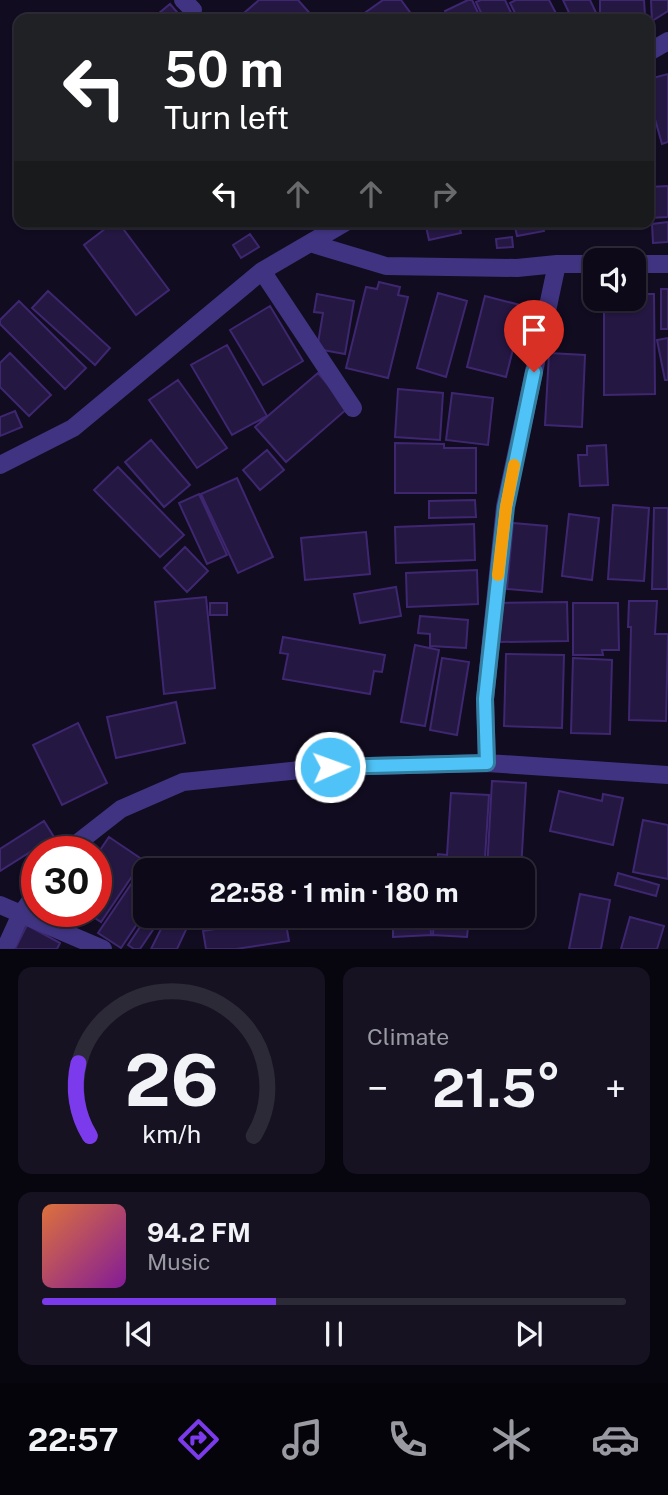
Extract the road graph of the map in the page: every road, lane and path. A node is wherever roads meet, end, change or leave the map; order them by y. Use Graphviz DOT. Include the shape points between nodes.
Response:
graph roads {
  1 [pos="337,228"];
  2 [pos="313,244"];
  3 [pos="557,264"];
  4 [pos="583,264"];
  5 [pos="646,264"];
  6 [pos="668,264"];
  7 [pos="262,271"];
  8 [pos="353,408"];
  9 [pos="0,464"];
  10 [pos="487,763"];
  11 [pos="668,775"];
  12 [pos="87,836"];
  13 [pos="0,905"];
  14 [pos="21,914"];
  15 [pos="51,927"];
  16 [pos="5,949"];
  17 [pos="103,949"];
  1 -- 2 [label="street"];
  2 -- 3 [label="street" via="386,266 517,268"];
  2 -- 7 [label="street"];
  3 -- 4 [label="street"];
  3 -- 10 [label="street" via="506,507 485,699"];
  5 -- 6 [label="street"];
  7 -- 8 [label="street"];
  7 -- 9 [label="street" via="73,428"];
  10 -- 11 [label="street"];
  10 -- 12 [label="street" via="330,767 183,782 121,810"];
  13 -- 14 [label="street"];
  14 -- 16 [label="street"];
  15 -- 17 [label="street"];
}
